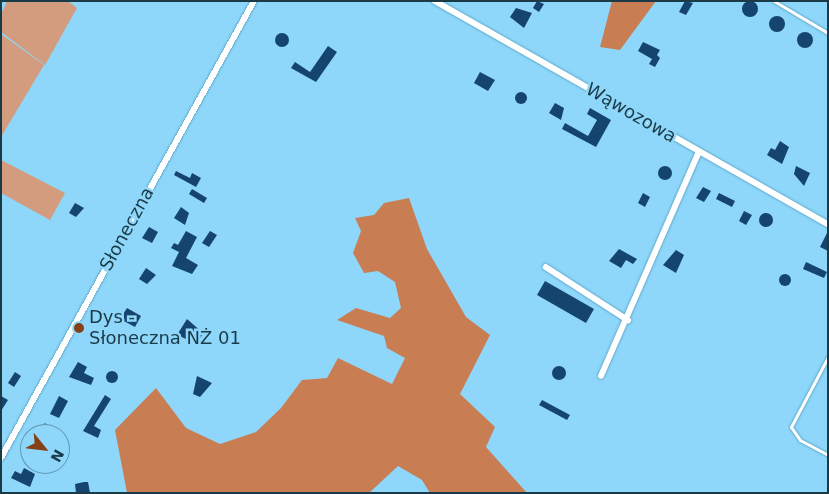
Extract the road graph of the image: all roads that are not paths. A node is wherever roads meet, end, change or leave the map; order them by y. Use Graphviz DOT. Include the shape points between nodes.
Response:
graph roads {
  1 [pos="254,1"];
  2 [pos="435,1"];
  3 [pos="774,1"];
  4 [pos="828,32"];
  5 [pos="699,152"];
  6 [pos="827,223"];
  7 [pos="546,267"];
  8 [pos="628,320"];
  9 [pos="828,358"];
  10 [pos="602,376"];
  11 [pos="828,454"];
  12 [pos="1,458"];
  1 -- 12 [label="street, Słoneczna"];
  2 -- 5 [label="street, Wąwozowa"];
  3 -- 4 [label="lane"];
  5 -- 6 [label="street, Wąwozowa"];
  5 -- 8 [label="street"];
  7 -- 8 [label="street"];
  8 -- 10 [label="street"];
  9 -- 11 [label="lane" via="791,427 800,440"];
}
